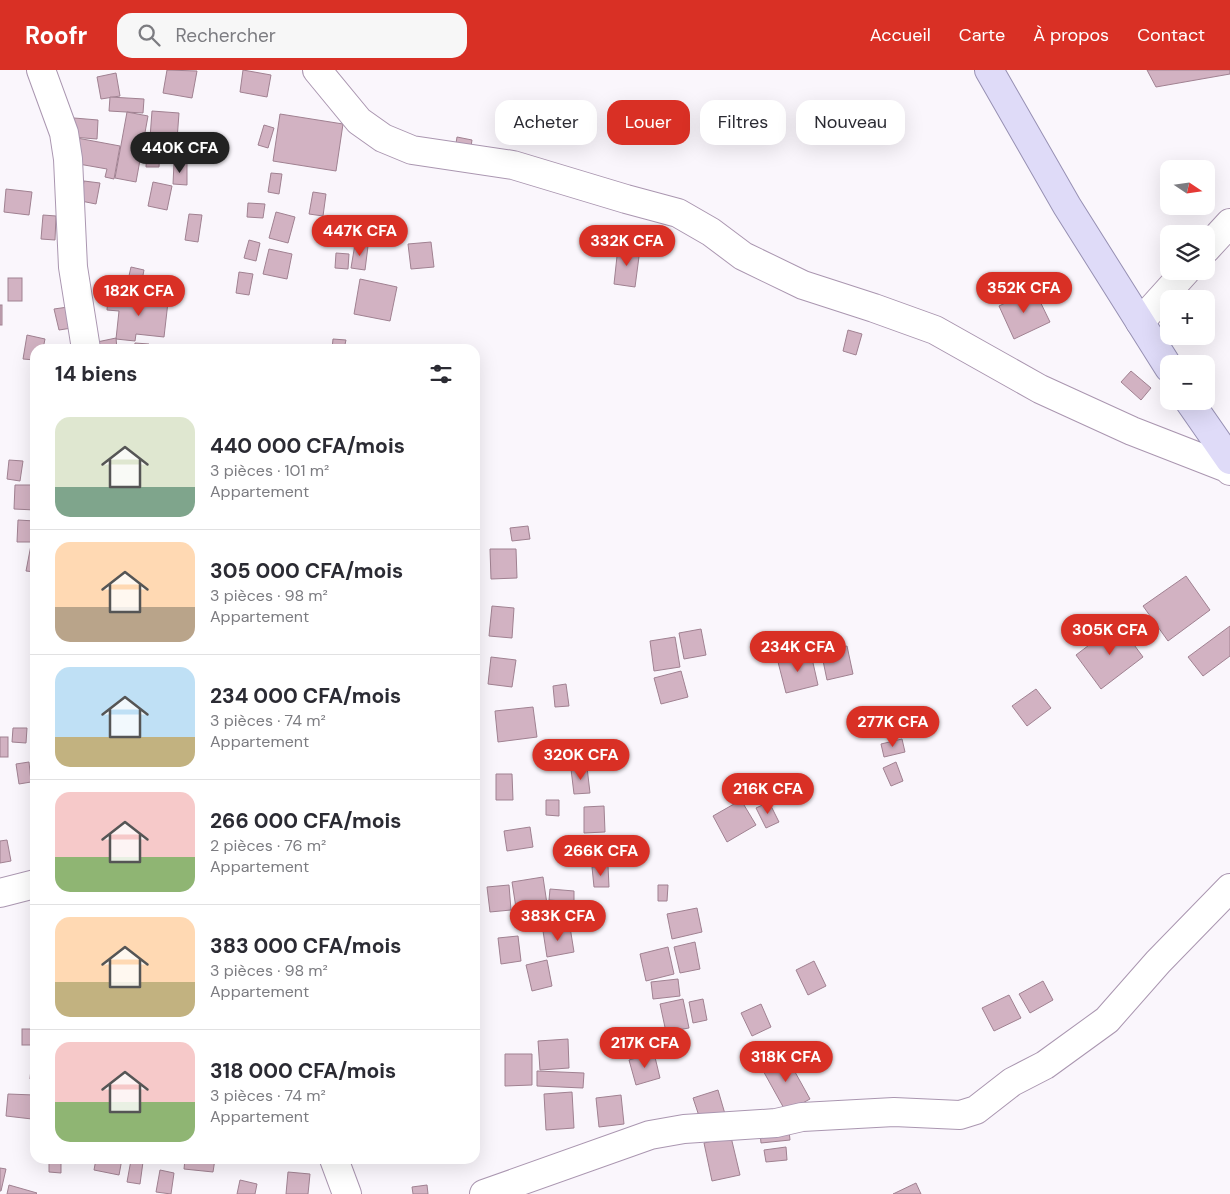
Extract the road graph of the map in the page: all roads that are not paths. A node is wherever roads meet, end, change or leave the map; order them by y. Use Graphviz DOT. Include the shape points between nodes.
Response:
graph roads {
  1 [pos="41,70"];
  2 [pos="317,70"];
  3 [pos="989,70"];
  4 [pos="1230,223"];
  5 [pos="1215,239"];
  6 [pos="1178,280"];
  7 [pos="1140,322"];
  8 [pos="85,344"];
  9 [pos="1161,355"];
  10 [pos="1195,410"];
  11 [pos="1230,460"];
  12 [pos="1230,471"];
  13 [pos="30,885"];
  14 [pos="1230,888"];
  15 [pos="0,892"];
  16 [pos="336,1164"];
  17 [pos="347,1194"];
  18 [pos="484,1194"];
  1 -- 8 [label="street" via="64,133 73,267"];
  2 -- 12 [label="street" via="359,121 383,138 412,150 513,165 678,213 743,256 803,285 935,330 1040,389"];
  3 -- 7 [label="main road" via="1067,206"];
  4 -- 5 [label="street"];
  6 -- 7 [label="street"];
  7 -- 9 [label="main road"];
  10 -- 11 [label="main road"];
  13 -- 15 [label="street"];
  14 -- 18 [label="street" via="1107,1020 1045,1065 1012,1082 976,1110 960,1115 894,1112 802,1117 776,1123 694,1128 650,1135"];
  16 -- 17 [label="street"];
}
